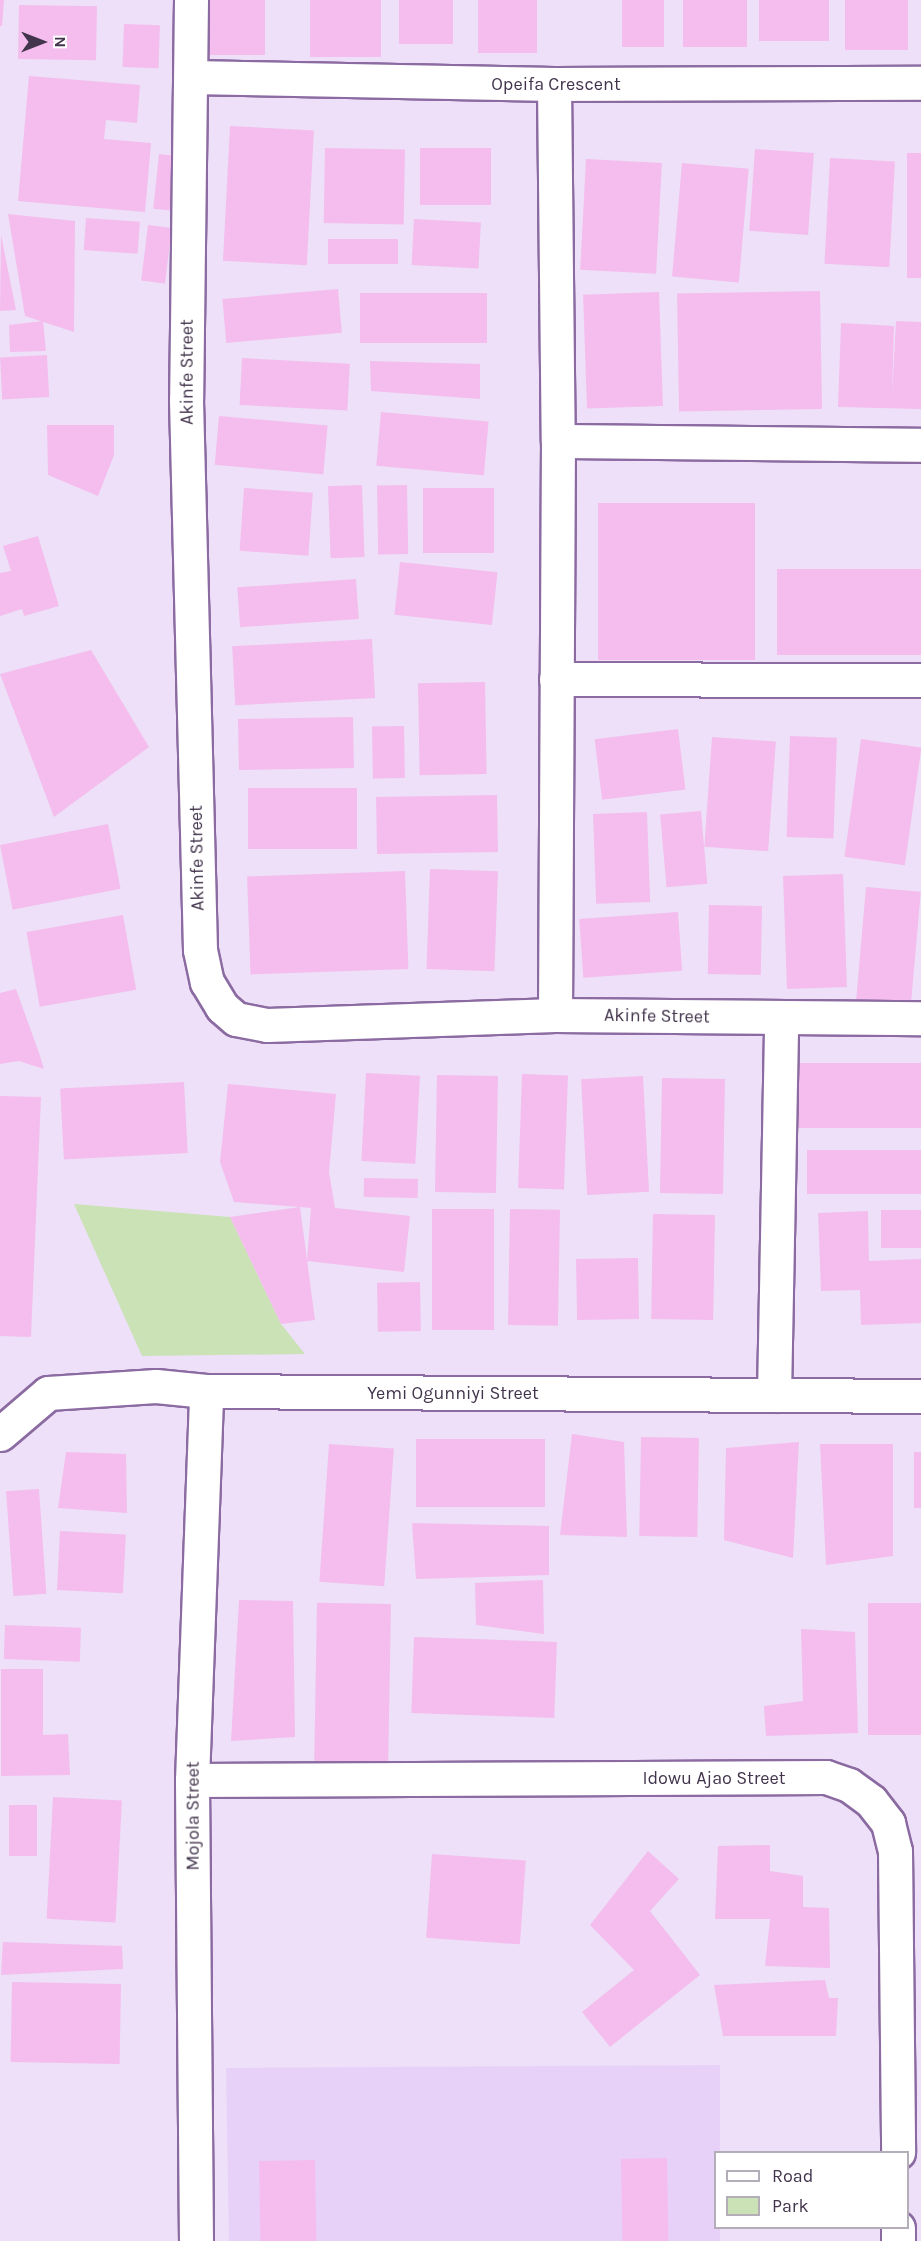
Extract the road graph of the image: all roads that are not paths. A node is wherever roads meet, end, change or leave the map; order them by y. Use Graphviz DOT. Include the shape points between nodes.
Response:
graph roads {
  1 [pos="191,0"];
  2 [pos="191,77"];
  3 [pos="921,83"];
  4 [pos="554,84"];
  5 [pos="558,441"];
  6 [pos="921,445"];
  7 [pos="556,679"];
  8 [pos="921,680"];
  9 [pos="555,1015"];
  10 [pos="921,1018"];
  11 [pos="781,1019"];
  12 [pos="206,1391"];
  13 [pos="774,1395"];
  14 [pos="921,1396"];
  15 [pos="0,1434"];
  16 [pos="192,1780"];
  17 [pos="898,2151"];
  18 [pos="196,2241"];
  1 -- 2 [label="street, Akinfe Street"];
  2 -- 4 [label="street, Opeifa Crescent"];
  2 -- 9 [label="street, Akinfe Street" via="186,400 200,950 207,982 222,1007 236,1019 267,1025"];
  3 -- 4 [label="street, Opeifa Crescent"];
  4 -- 5 [label="street"];
  5 -- 6 [label="street"];
  5 -- 7 [label="street"];
  7 -- 8 [label="street"];
  7 -- 9 [label="street"];
  9 -- 11 [label="street, Akinfe Street"];
  10 -- 11 [label="street, Akinfe Street"];
  11 -- 13 [label="street"];
  12 -- 13 [label="street, Yemi Ogunniyi Street"];
  12 -- 15 [label="street, Yemi Ogunniyi Street" via="156,1386 48,1393"];
  12 -- 16 [label="street, Mojola Street"];
  13 -- 14 [label="street, Yemi Ogunniyi Street"];
  16 -- 17 [label="street, Idowu Ajao Street" via="826,1777 849,1785 871,1801 888,1823 895,1851"];
  16 -- 18 [label="street, Mojola Street"];
}
